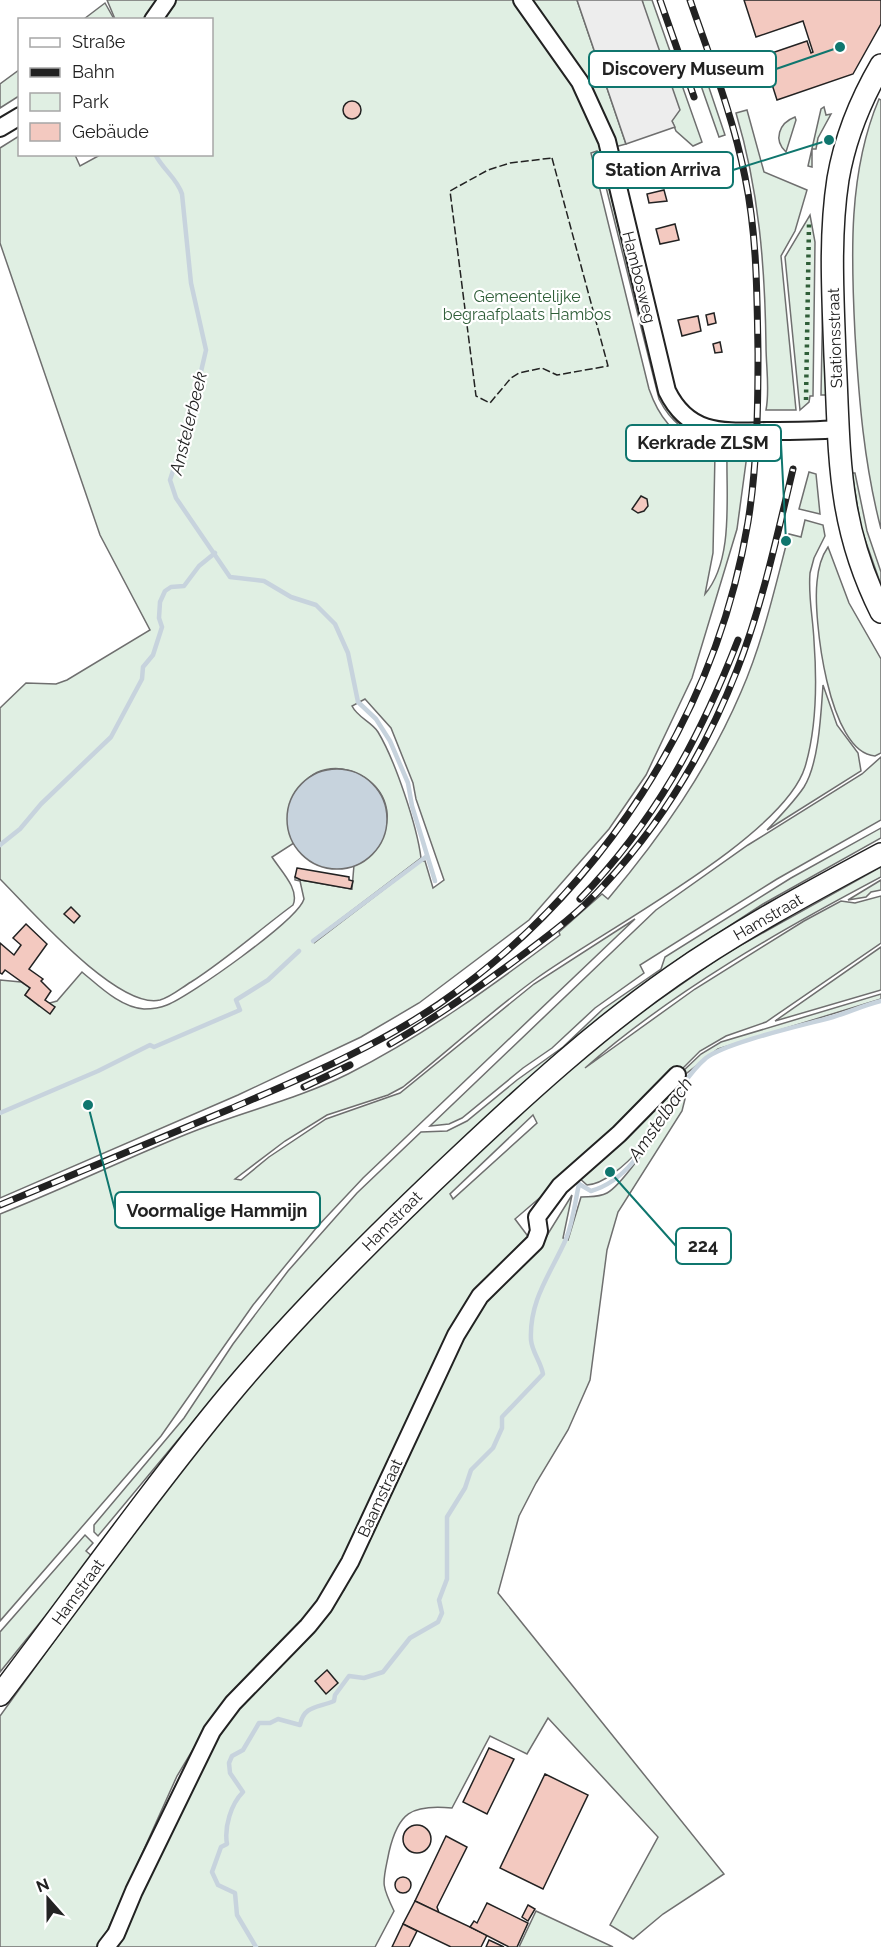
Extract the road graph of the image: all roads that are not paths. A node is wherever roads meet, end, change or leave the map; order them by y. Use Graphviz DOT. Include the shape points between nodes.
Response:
graph roads {
  1 [pos="167,0"];
  2 [pos="522,0"];
  3 [pos="154,18"];
  4 [pos="881,65"];
  5 [pos="18,117"];
  6 [pos="0,128"];
  7 [pos="838,429"];
  8 [pos="881,612"];
  9 [pos="881,854"];
  10 [pos="677,1075"];
  11 [pos="0,1695"];
  12 [pos="106,1947"];
  1 -- 3 [label="street"];
  2 -- 7 [label="street, Hambosweg" via="570,64 607,141 667,391 680,413 701,426 722,432"];
  4 -- 7 [label="main road, Stationsstraat" via="850,131 838,180 832,269"];
  5 -- 6 [label="street"];
  7 -- 8 [label="main road, Stationsstraat" via="840,483 849,528"];
  9 -- 11 [label="main road, Hamstraat" via="754,924 651,992 560,1065 424,1189 325,1289 230,1394"];
  10 -- 12 [label="street, Baamstraat" via="560,1186 537,1217 539,1231 535,1242 473,1305 350,1562 308,1626 233,1703 212,1731 116,1934"];
}
